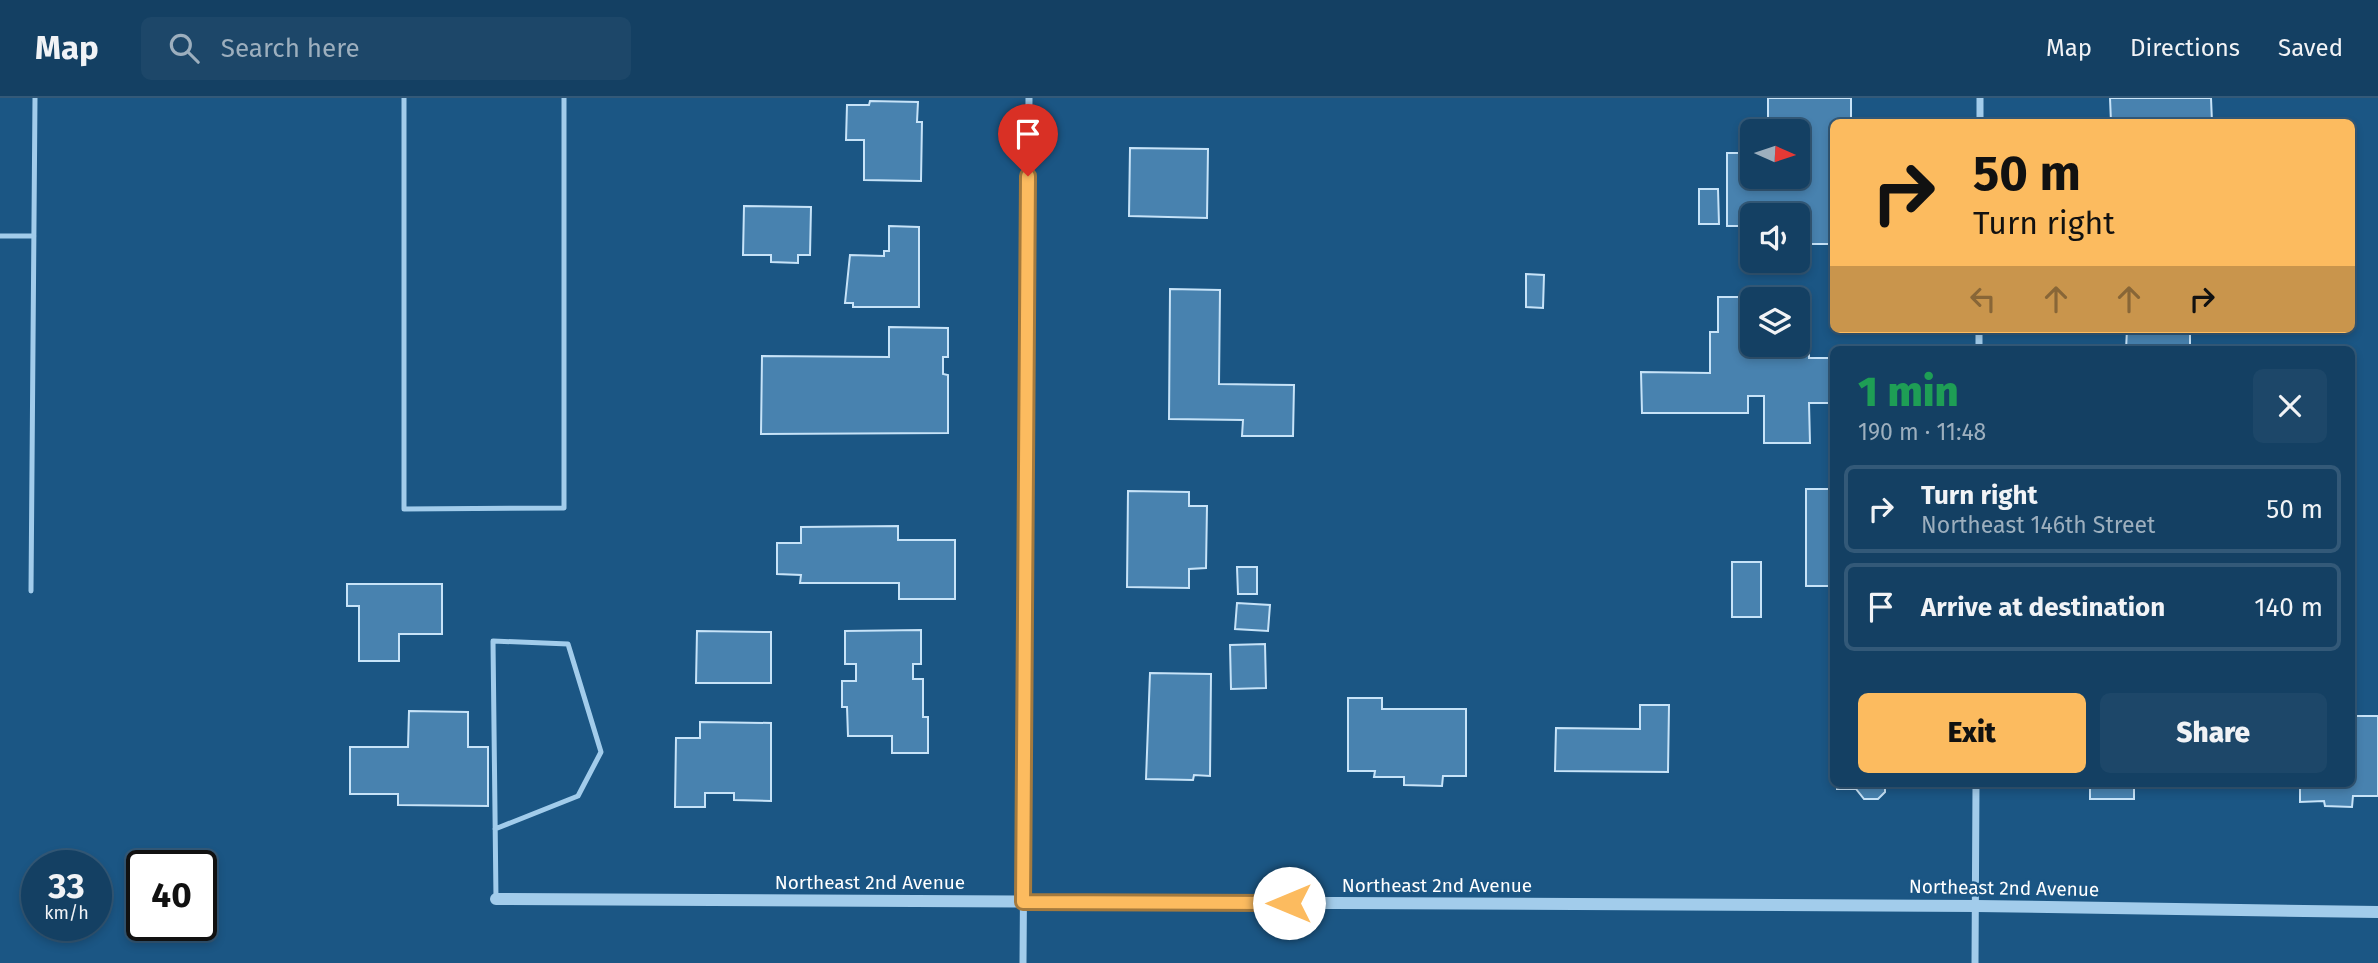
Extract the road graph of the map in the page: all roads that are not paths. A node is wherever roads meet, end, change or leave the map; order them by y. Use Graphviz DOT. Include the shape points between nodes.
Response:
graph roads {
  1 [pos="35,98"];
  2 [pos="404,98"];
  3 [pos="565,98"];
  4 [pos="1029,98"];
  5 [pos="1980,98"];
  6 [pos="1980,119"];
  7 [pos="0,236"];
  8 [pos="34,236"];
  9 [pos="31,591"];
  10 [pos="1976,787"];
  11 [pos="495,829"];
  12 [pos="496,899"];
  13 [pos="1023,902"];
  14 [pos="1976,906"];
  15 [pos="2378,912"];
  16 [pos="1023,963"];
  17 [pos="1975,963"];
  1 -- 8 [label="lane"];
  2 -- 3 [label="lane" via="404,509 564,508"];
  4 -- 13 [label="street"];
  5 -- 6 [label="street"];
  7 -- 8 [label="lane"];
  8 -- 9 [label="lane"];
  10 -- 14 [label="street"];
  11 -- 11 [label="lane" via="493,641 568,644 601,752 578,796"];
  11 -- 12 [label="lane"];
  12 -- 13 [label="street, Northeast 2nd Avenue"];
  13 -- 14 [label="street, Northeast 2nd Avenue"];
  13 -- 16 [label="street"];
  14 -- 15 [label="street, Northeast 2nd Avenue"];
  14 -- 17 [label="street"];
}
